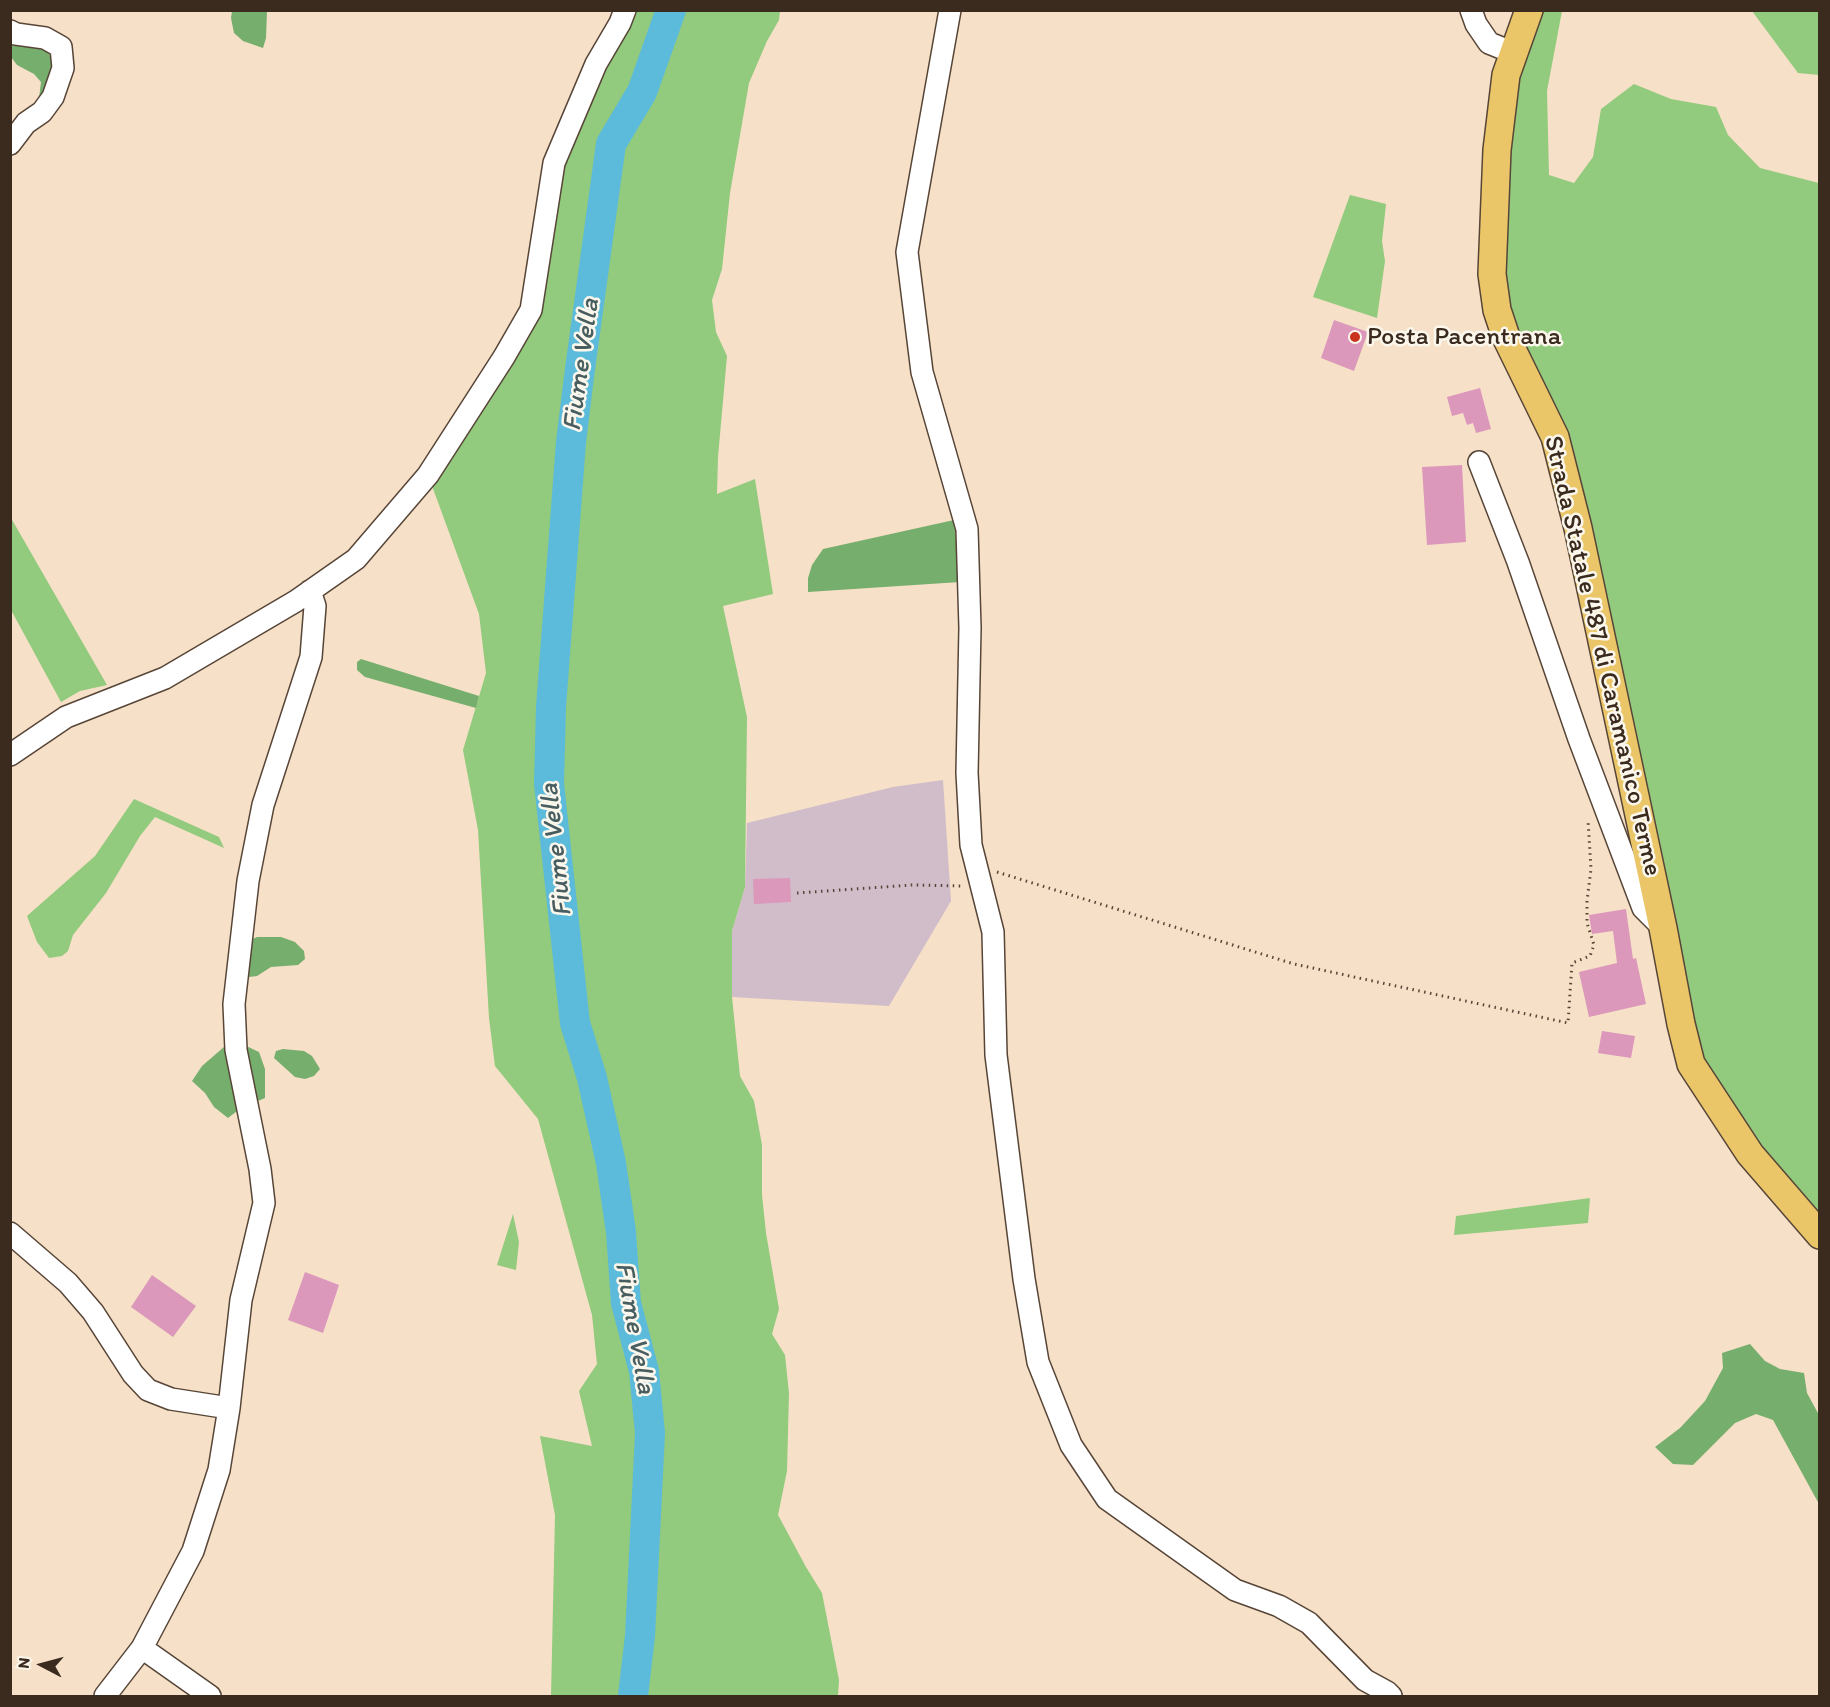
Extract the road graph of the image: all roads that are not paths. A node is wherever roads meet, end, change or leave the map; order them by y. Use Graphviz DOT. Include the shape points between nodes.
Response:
graph roads {
  1 [pos="625,10"];
  2 [pos="950,10"];
  3 [pos="1471,10"];
  4 [pos="1529,10"];
  5 [pos="10,31"];
  6 [pos="1514,53"];
  7 [pos="10,144"];
  8 [pos="1479,462"];
  9 [pos="310,591"];
  10 [pos="10,755"];
  11 [pos="1663,928"];
  12 [pos="10,1233"];
  13 [pos="1820,1235"];
  14 [pos="230,1408"];
  15 [pos="142,1648"];
  16 [pos="105,1696"];
  17 [pos="210,1696"];
  18 [pos="1391,1696"];
  1 -- 9 [label="street" via="596,64 554,163 531,310 428,476 356,559"];
  2 -- 18 [label="street" via="907,252 922,372 968,529 967,773 971,845 993,932 996,1055 1038,1362 1071,1445 1107,1499 1235,1590 1279,1606 1309,1623 1365,1680"];
  3 -- 6 [label="street" via="1489,44"];
  4 -- 6 [label="main road, Strada Statale 487 di Caramanico Terme"];
  5 -- 7 [label="street" via="45,38 61,47 63,68 53,97"];
  6 -- 11 [label="main road, Strada Statale 487 di Caramanico Terme" via="1506,75 1497,150 1492,274 1497,310 1506,337 1555,437"];
  8 -- 11 [label="street" via="1643,908"];
  9 -- 10 [label="street" via="165,678 66,717"];
  9 -- 14 [label="street" via="315,606 311,657 263,805 248,881 234,1004 236,1050 264,1203 241,1300"];
  11 -- 13 [label="main road, Strada Statale 487 di Caramanico Terme" via="1691,1064 1750,1154"];
  12 -- 14 [label="street" via="68,1283 148,1390 171,1399"];
  14 -- 15 [label="street" via="219,1470 193,1551"];
  15 -- 16 [label="street"];
  15 -- 17 [label="street"];
}
